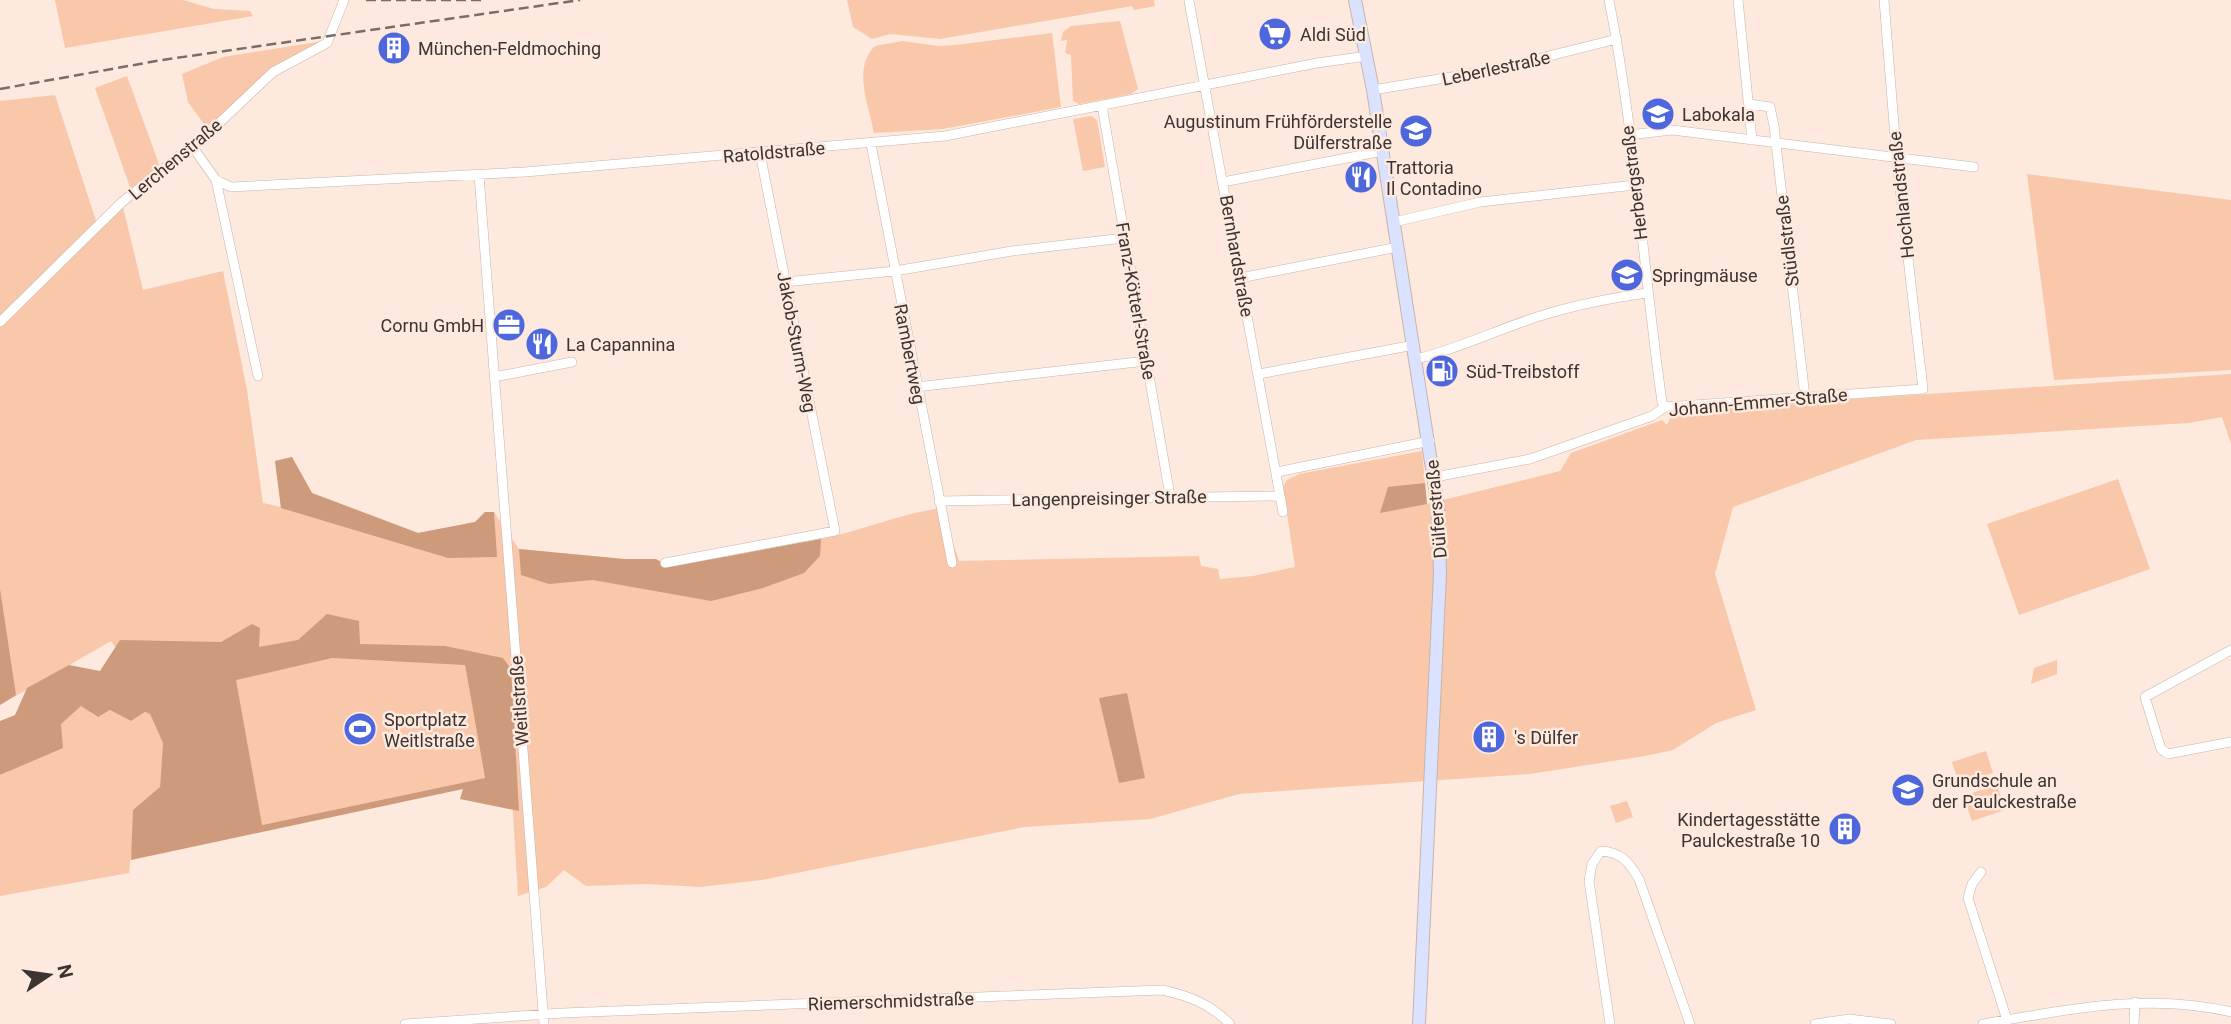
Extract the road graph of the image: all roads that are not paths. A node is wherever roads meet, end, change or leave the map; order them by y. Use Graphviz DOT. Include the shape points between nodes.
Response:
graph roads {
  1 [pos="344,0"];
  2 [pos="1355,0"];
  3 [pos="1609,0"];
  4 [pos="1738,0"];
  5 [pos="1884,0"];
  6 [pos="1189,1"];
  7 [pos="1617,39"];
  8 [pos="1367,56"];
  9 [pos="1203,85"];
  10 [pos="1373,90"];
  11 [pos="1749,104"];
  12 [pos="1102,106"];
  13 [pos="1629,135"];
  14 [pos="1752,140"];
  15 [pos="1776,143"];
  16 [pos="871,144"];
  17 [pos="192,146"];
  18 [pos="1383,150"];
  19 [pos="760,153"];
  20 [pos="1897,157"];
  21 [pos="1974,167"];
  22 [pos="479,175"];
  23 [pos="216,180"];
  24 [pos="1223,182"];
  25 [pos="1635,185"];
  26 [pos="1394,222"];
  27 [pos="1124,238"];
  28 [pos="1398,247"];
  29 [pos="895,271"];
  30 [pos="1240,278"];
  31 [pos="785,282"];
  32 [pos="1647,293"];
  33 [pos="0,322"];
  34 [pos="1414,345"];
  35 [pos="1416,359"];
  36 [pos="1146,361"];
  37 [pos="572,362"];
  38 [pos="1259,374"];
  39 [pos="258,376"];
  40 [pos="494,377"];
  41 [pos="916,387"];
  42 [pos="1923,389"];
  43 [pos="1805,397"];
  44 [pos="1665,407"];
  45 [pos="1430,441"];
  46 [pos="1277,472"];
  47 [pos="1435,477"];
  48 [pos="1170,496"];
  49 [pos="1280,496"];
  50 [pos="939,501"];
  51 [pos="1283,512"];
  52 [pos="665,563"];
  53 [pos="952,563"];
  54 [pos="2231,650"];
  55 [pos="2231,742"];
  56 [pos="1980,872"];
  57 [pos="2135,1002"];
  58 [pos="2231,1012"];
  59 [pos="544,1019"];
  60 [pos="2007,1020"];
  61 [pos="405,1024"];
  62 [pos="1230,1024"];
  63 [pos="1419,1024"];
  64 [pos="1610,1024"];
  65 [pos="1690,1024"];
  66 [pos="1815,1024"];
  67 [pos="1891,1024"];
  68 [pos="1983,1024"];
  69 [pos="2134,1024"];
  1 -- 17 [label="street, Lerchenstraße" via="327,43 273,72"];
  2 -- 8 [label="main road, Dülferstraße"];
  3 -- 7 [label="street, Herbergstraße"];
  4 -- 11 [label="street"];
  5 -- 20 [label="street, Hochlandstraße"];
  6 -- 9 [label="street, Bernhardstraße"];
  7 -- 10 [label="street, Leberlestraße" via="1493,70"];
  7 -- 13 [label="street, Herbergstraße"];
  8 -- 9 [label="street, Ratoldstraße"];
  8 -- 10 [label="main road, Dülferstraße"];
  9 -- 12 [label="street, Ratoldstraße"];
  9 -- 24 [label="street, Bernhardstraße"];
  10 -- 18 [label="main road, Dülferstraße"];
  11 -- 14 [label="street"];
  11 -- 15 [label="street, Stüdlstraße" via="1770,107"];
  12 -- 16 [label="street, Ratoldstraße" via="945,136"];
  12 -- 27 [label="street, Franz-Kötterl-Straße"];
  13 -- 14 [label="street" via="1672,130"];
  13 -- 25 [label="street, Herbergstraße"];
  14 -- 15 [label="street"];
  15 -- 20 [label="street"];
  15 -- 43 [label="street, Stüdlstraße"];
  16 -- 19 [label="street, Ratoldstraße"];
  16 -- 29 [label="street, Rambertweg"];
  17 -- 23 [label="street"];
  17 -- 33 [label="street, Lerchenstraße" via="121,203"];
  18 -- 24 [label="street"];
  18 -- 26 [label="main road, Dülferstraße"];
  19 -- 22 [label="street, Ratoldstraße"];
  19 -- 31 [label="street, Jakob-Sturm-Weg"];
  20 -- 21 [label="street"];
  20 -- 42 [label="street, Hochlandstraße"];
  22 -- 23 [label="street, Ratoldstraße" via="242,188"];
  22 -- 40 [label="street, Weitlstraße"];
  23 -- 39 [label="street"];
  24 -- 30 [label="street, Bernhardstraße"];
  25 -- 26 [label="street" via="1480,202"];
  25 -- 32 [label="street, Herbergstraße"];
  26 -- 28 [label="main road, Dülferstraße"];
  27 -- 29 [label="street"];
  27 -- 36 [label="street, Franz-Kötterl-Straße"];
  28 -- 30 [label="street"];
  28 -- 34 [label="main road, Dülferstraße"];
  29 -- 31 [label="street"];
  29 -- 41 [label="street, Rambertweg"];
  30 -- 38 [label="street, Bernhardstraße"];
  31 -- 52 [label="street, Jakob-Sturm-Weg" via="835,531"];
  32 -- 35 [label="street" via="1539,316"];
  32 -- 44 [label="street, Herbergstraße"];
  34 -- 35 [label="main road, Dülferstraße"];
  34 -- 38 [label="street"];
  35 -- 45 [label="main road, Dülferstraße"];
  36 -- 41 [label="street"];
  36 -- 48 [label="street, Franz-Kötterl-Straße"];
  37 -- 40 [label="street"];
  38 -- 46 [label="street, Bernhardstraße"];
  40 -- 59 [label="street, Weitlstraße"];
  41 -- 50 [label="street, Rambertweg"];
  42 -- 43 [label="street, Johann-Emmer-Straße"];
  43 -- 44 [label="street, Johann-Emmer-Straße"];
  44 -- 47 [label="street, Johann-Emmer-Straße" via="1652,416 1530,459"];
  45 -- 46 [label="street"];
  45 -- 47 [label="main road, Dülferstraße"];
  46 -- 49 [label="street, Bernhardstraße"];
  47 -- 63 [label="main road, Dülferstraße" via="1440,574"];
  48 -- 49 [label="street, Langenpreisinger Straße"];
  48 -- 50 [label="street, Langenpreisinger Straße"];
  49 -- 51 [label="street, Bernhardstraße"];
  50 -- 53 [label="street, Rambertweg"];
  54 -- 55 [label="street" via="2145,697 2161,749 2168,754"];
  56 -- 60 [label="street" via="1968,898"];
  57 -- 58 [label="street"];
  57 -- 60 [label="street"];
  57 -- 69 [label="street"];
  59 -- 61 [label="street, Riemerschmidstraße"];
  59 -- 62 [label="street, Riemerschmidstraße" via="1163,990 1207,1005"];
  60 -- 68 [label="street"];
  64 -- 65 [label="street" via="1589,881 1601,850 1627,860 1639,879"];
  66 -- 67 [label="street" via="1849,1019"];
}
